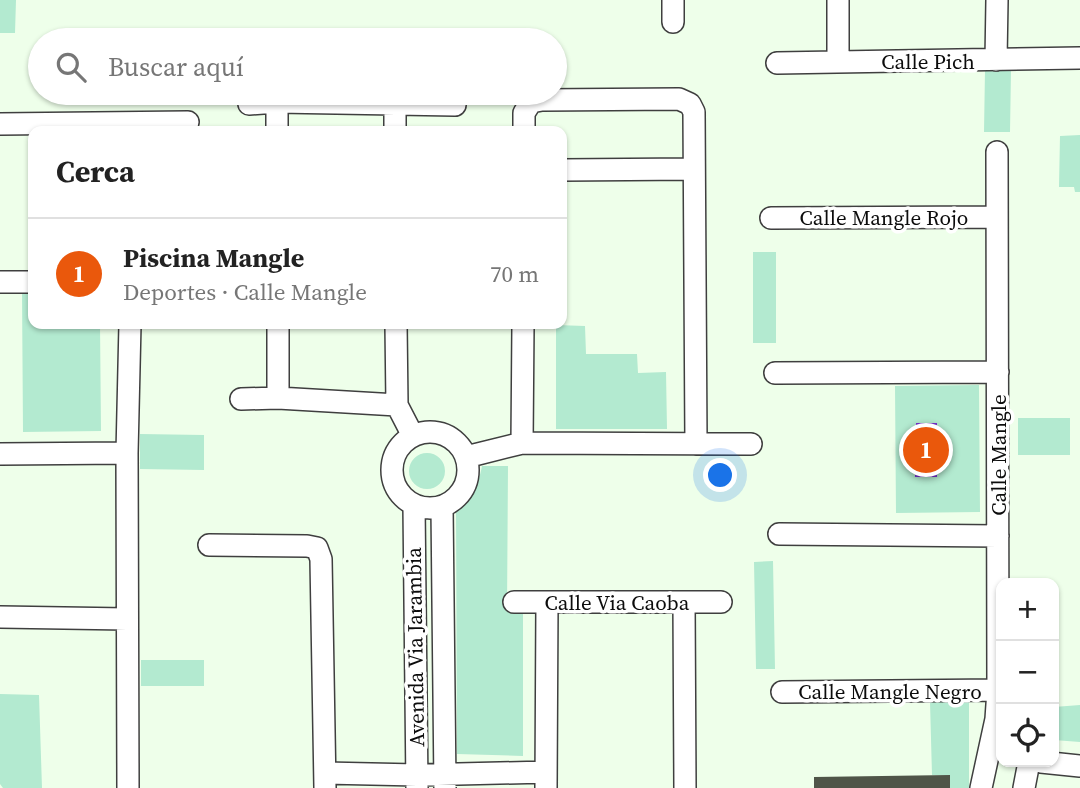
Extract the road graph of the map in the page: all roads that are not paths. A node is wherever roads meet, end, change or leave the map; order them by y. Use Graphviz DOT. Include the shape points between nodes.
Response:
graph roads {
  1 [pos="673,0"];
  2 [pos="838,0"];
  3 [pos="997,0"];
  4 [pos="673,22"];
  5 [pos="1080,58"];
  6 [pos="996,60"];
  7 [pos="838,61"];
  8 [pos="777,63"];
  9 [pos="567,100"];
  10 [pos="277,105"];
  11 [pos="395,105"];
  12 [pos="529,105"];
  13 [pos="188,122"];
  14 [pos="0,124"];
  15 [pos="66,126"];
  16 [pos="150,126"];
  17 [pos="277,126"];
  18 [pos="395,126"];
  19 [pos="524,126"];
  20 [pos="998,152"];
  21 [pos="693,169"];
  22 [pos="567,170"];
  23 [pos="998,217"];
  24 [pos="771,218"];
  25 [pos="0,282"];
  26 [pos="28,282"];
  27 [pos="130,329"];
  28 [pos="278,329"];
  29 [pos="396,329"];
  30 [pos="523,329"];
  31 [pos="998,372"];
  32 [pos="775,373"];
  33 [pos="278,398"];
  34 [pos="241,399"];
  35 [pos="397,405"];
  36 [pos="412,436"];
  37 [pos="522,443"];
  38 [pos="696,444"];
  39 [pos="751,444"];
  40 [pos="127,453"];
  41 [pos="0,454"];
  42 [pos="466,457"];
  43 [pos="414,505"];
  44 [pos="442,507"];
  45 [pos="779,534"];
  46 [pos="998,536"];
  47 [pos="209,545"];
  48 [pos="514,602"];
  49 [pos="547,602"];
  50 [pos="684,602"];
  51 [pos="721,602"];
  52 [pos="0,617"];
  53 [pos="127,619"];
  54 [pos="998,641"];
  55 [pos="996,691"];
  56 [pos="782,692"];
  57 [pos="997,704"];
  58 [pos="994,758"];
  59 [pos="1059,764"];
  60 [pos="1080,766"];
  61 [pos="1028,767"];
  62 [pos="546,780"];
  63 [pos="325,781"];
  64 [pos="417,782"];
  65 [pos="445,782"];
  66 [pos="128,788"];
  67 [pos="685,788"];
  68 [pos="981,788"];
  69 [pos="1024,788"];
  1 -- 4 [label="street"];
  2 -- 7 [label="street"];
  3 -- 6 [label="street"];
  5 -- 6 [label="street, Calle Pich"];
  6 -- 7 [label="street, Calle Pich"];
  7 -- 8 [label="street, Calle Pich"];
  9 -- 21 [label="street" via="680,99 690,104 694,112"];
  10 -- 17 [label="street"];
  11 -- 18 [label="street"];
  12 -- 19 [label="street"];
  13 -- 16 [label="street"];
  14 -- 15 [label="street"];
  20 -- 23 [label="street, Calle Mangle"];
  21 -- 22 [label="street"];
  21 -- 38 [label="street"];
  23 -- 24 [label="street, Calle Mangle Rojo"];
  23 -- 31 [label="street, Calle Mangle"];
  25 -- 26 [label="street"];
  27 -- 40 [label="street"];
  28 -- 33 [label="street"];
  29 -- 35 [label="street"];
  30 -- 37 [label="street"];
  31 -- 32 [label="street"];
  31 -- 46 [label="street, Calle Mangle"];
  33 -- 34 [label="street"];
  33 -- 35 [label="street"];
  35 -- 36 [label="street"];
  36 -- 42 [label="street" via="438,433 460,446"];
  36 -- 43 [label="street" via="395,453 392,477 403,498"];
  37 -- 38 [label="street"];
  37 -- 42 [label="street"];
  38 -- 39 [label="street"];
  40 -- 41 [label="street"];
  40 -- 53 [label="street"];
  42 -- 44 [label="street" via="468,469 461,493"];
  43 -- 44 [label="street"];
  43 -- 64 [label="street, Avenida Via Jarambia"];
  44 -- 65 [label="street, Avenida Via Jarambia"];
  45 -- 46 [label="street"];
  46 -- 54 [label="street, Calle Mangle"];
  47 -- 63 [label="street" via="317,548 321,559"];
  48 -- 49 [label="street, Calle Via Caoba"];
  49 -- 50 [label="street, Calle Via Caoba"];
  49 -- 62 [label="street"];
  50 -- 51 [label="street, Calle Via Caoba"];
  50 -- 67 [label="street"];
  52 -- 53 [label="street"];
  53 -- 66 [label="street"];
  55 -- 56 [label="street, Calle Mangle Negro"];
  57 -- 58 [label="street, Calle Mangle"];
  58 -- 68 [label="street, Calle Mangle"];
  59 -- 60 [label="street"];
  61 -- 69 [label="street"];
  62 -- 65 [label="street"];
  63 -- 64 [label="street"];
  64 -- 65 [label="street"];
}
